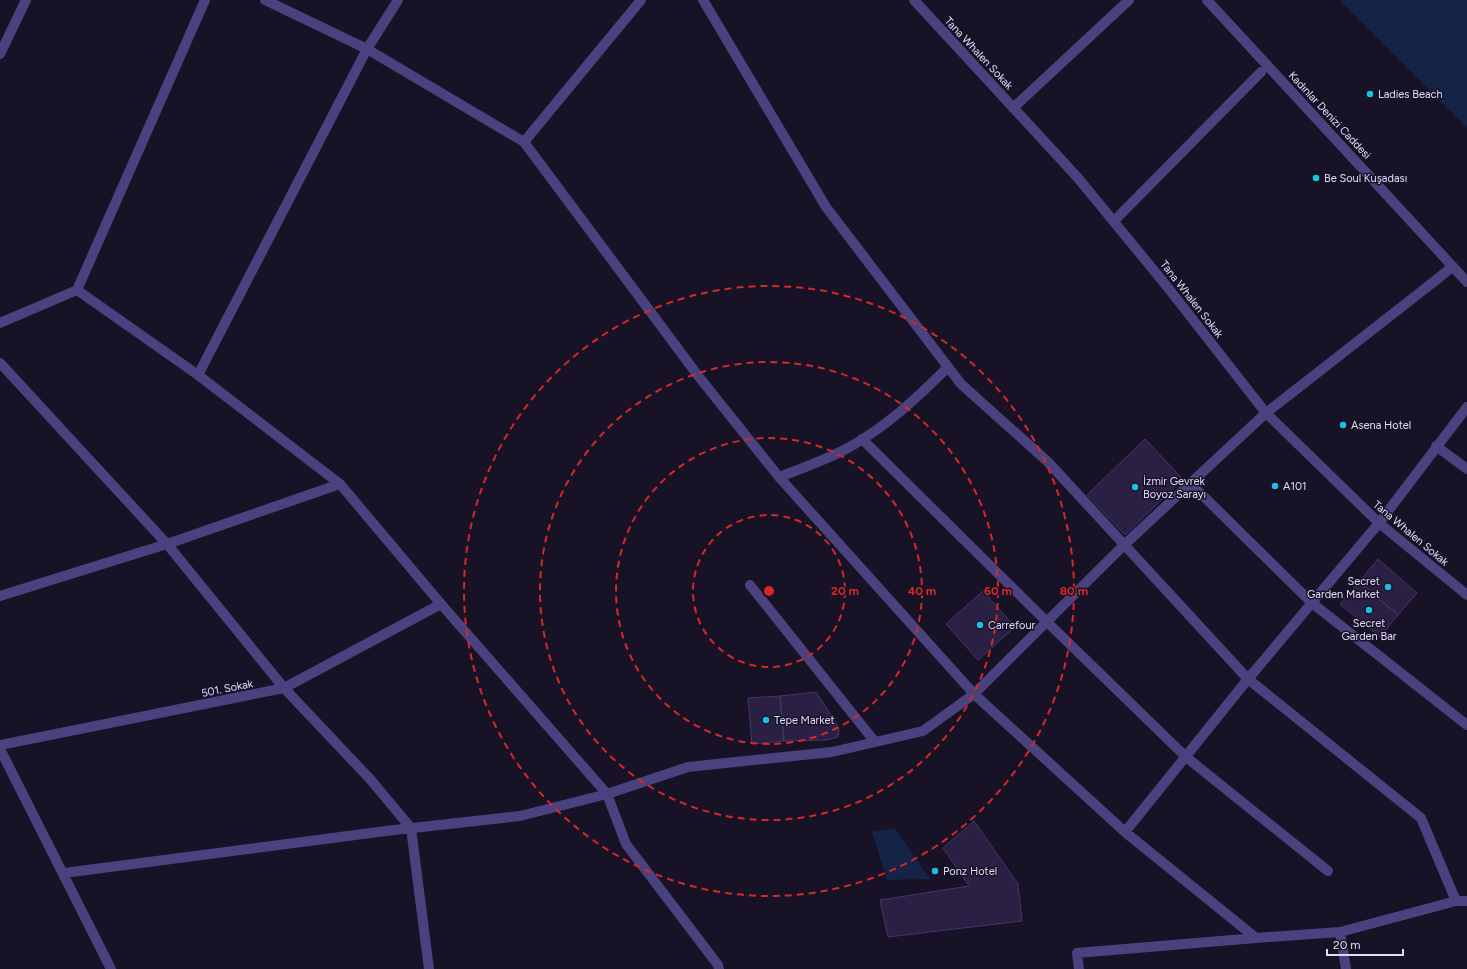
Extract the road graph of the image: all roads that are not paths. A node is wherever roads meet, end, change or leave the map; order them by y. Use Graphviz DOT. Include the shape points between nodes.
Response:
graph roads {
  1 [pos="26,0"];
  2 [pos="205,0"];
  3 [pos="265,0"];
  4 [pos="398,0"];
  5 [pos="640,0"];
  6 [pos="703,0"];
  7 [pos="914,0"];
  8 [pos="1129,0"];
  9 [pos="1207,0"];
  10 [pos="367,49"];
  11 [pos="0,54"];
  12 [pos="1265,69"];
  13 [pos="1013,108"];
  14 [pos="524,142"];
  15 [pos="1114,222"];
  16 [pos="1452,267"];
  17 [pos="1467,282"];
  18 [pos="77,290"];
  19 [pos="0,323"];
  20 [pos="0,363"];
  21 [pos="948,367"];
  22 [pos="198,375"];
  23 [pos="1467,408"];
  24 [pos="1266,413"];
  25 [pos="862,438"];
  26 [pos="1436,446"];
  27 [pos="1467,469"];
  28 [pos="779,477"];
  29 [pos="340,484"];
  30 [pos="1191,484"];
  31 [pos="1379,523"];
  32 [pos="167,544"];
  33 [pos="1123,546"];
  34 [pos="750,585"];
  35 [pos="1467,595"];
  36 [pos="0,596"];
  37 [pos="1312,603"];
  38 [pos="441,604"];
  39 [pos="1047,622"];
  40 [pos="1248,679"];
  41 [pos="284,688"];
  42 [pos="974,694"];
  43 [pos="1467,725"];
  44 [pos="875,742"];
  45 [pos="0,745"];
  46 [pos="0,749"];
  47 [pos="1186,757"];
  48 [pos="607,794"];
  49 [pos="411,828"];
  50 [pos="1125,832"];
  51 [pos="1328,871"];
  52 [pos="64,873"];
  53 [pos="1456,901"];
  54 [pos="1467,901"];
  55 [pos="1340,932"];
  56 [pos="1256,938"];
  57 [pos="111,969"];
  58 [pos="429,969"];
  59 [pos="719,969"];
  60 [pos="1079,969"];
  61 [pos="1346,969"];
  1 -- 11 [label="street"];
  2 -- 18 [label="street"];
  3 -- 10 [label="street"];
  4 -- 10 [label="street"];
  5 -- 14 [label="street"];
  6 -- 21 [label="street" via="826,207"];
  7 -- 13 [label="street, Tana Whalen Sokak"];
  8 -- 13 [label="street"];
  9 -- 12 [label="street, Kadınlar Denizi Caddesi"];
  10 -- 14 [label="street"];
  10 -- 22 [label="street"];
  12 -- 15 [label="street"];
  12 -- 16 [label="street, Kadınlar Denizi Caddesi"];
  13 -- 15 [label="street, Tana Whalen Sokak" via="1078,178"];
  14 -- 28 [label="street" via="699,377"];
  15 -- 24 [label="street, Tana Whalen Sokak"];
  16 -- 17 [label="street, Kadınlar Denizi Caddesi"];
  16 -- 24 [label="street"];
  18 -- 19 [label="street"];
  18 -- 22 [label="street"];
  20 -- 32 [label="street"];
  21 -- 25 [label="street" via="918,396"];
  21 -- 33 [label="street" via="961,384 1048,462"];
  22 -- 29 [label="street"];
  23 -- 26 [label="street"];
  24 -- 30 [label="street"];
  24 -- 31 [label="street, Tana Whalen Sokak"];
  25 -- 28 [label="street" via="846,449"];
  25 -- 39 [label="street"];
  26 -- 27 [label="street"];
  26 -- 31 [label="street"];
  28 -- 42 [label="street"];
  29 -- 32 [label="street"];
  29 -- 38 [label="street"];
  30 -- 33 [label="street"];
  30 -- 37 [label="street"];
  31 -- 35 [label="street, Tana Whalen Sokak"];
  31 -- 37 [label="street"];
  32 -- 36 [label="street"];
  32 -- 41 [label="street"];
  33 -- 39 [label="street"];
  33 -- 40 [label="street"];
  34 -- 44 [label="street"];
  37 -- 40 [label="street"];
  37 -- 43 [label="street"];
  38 -- 41 [label="street, 501. Sokak"];
  38 -- 48 [label="street"];
  39 -- 42 [label="street"];
  39 -- 47 [label="street"];
  40 -- 47 [label="street"];
  40 -- 53 [label="street" via="1421,818"];
  41 -- 45 [label="street, 501. Sokak"];
  41 -- 49 [label="street" via="370,779"];
  42 -- 44 [label="street" via="923,731"];
  42 -- 50 [label="street"];
  44 -- 48 [label="street" via="832,752 688,767"];
  46 -- 52 [label="street"];
  47 -- 50 [label="street"];
  47 -- 51 [label="street"];
  48 -- 49 [label="street" via="520,816"];
  48 -- 59 [label="street" via="626,844"];
  49 -- 52 [label="street"];
  49 -- 58 [label="street"];
  50 -- 56 [label="street"];
  52 -- 57 [label="street"];
  53 -- 54 [label="street"];
  53 -- 55 [label="street"];
  55 -- 56 [label="street"];
  55 -- 61 [label="street"];
  56 -- 60 [label="street" via="1077,953"];
}
